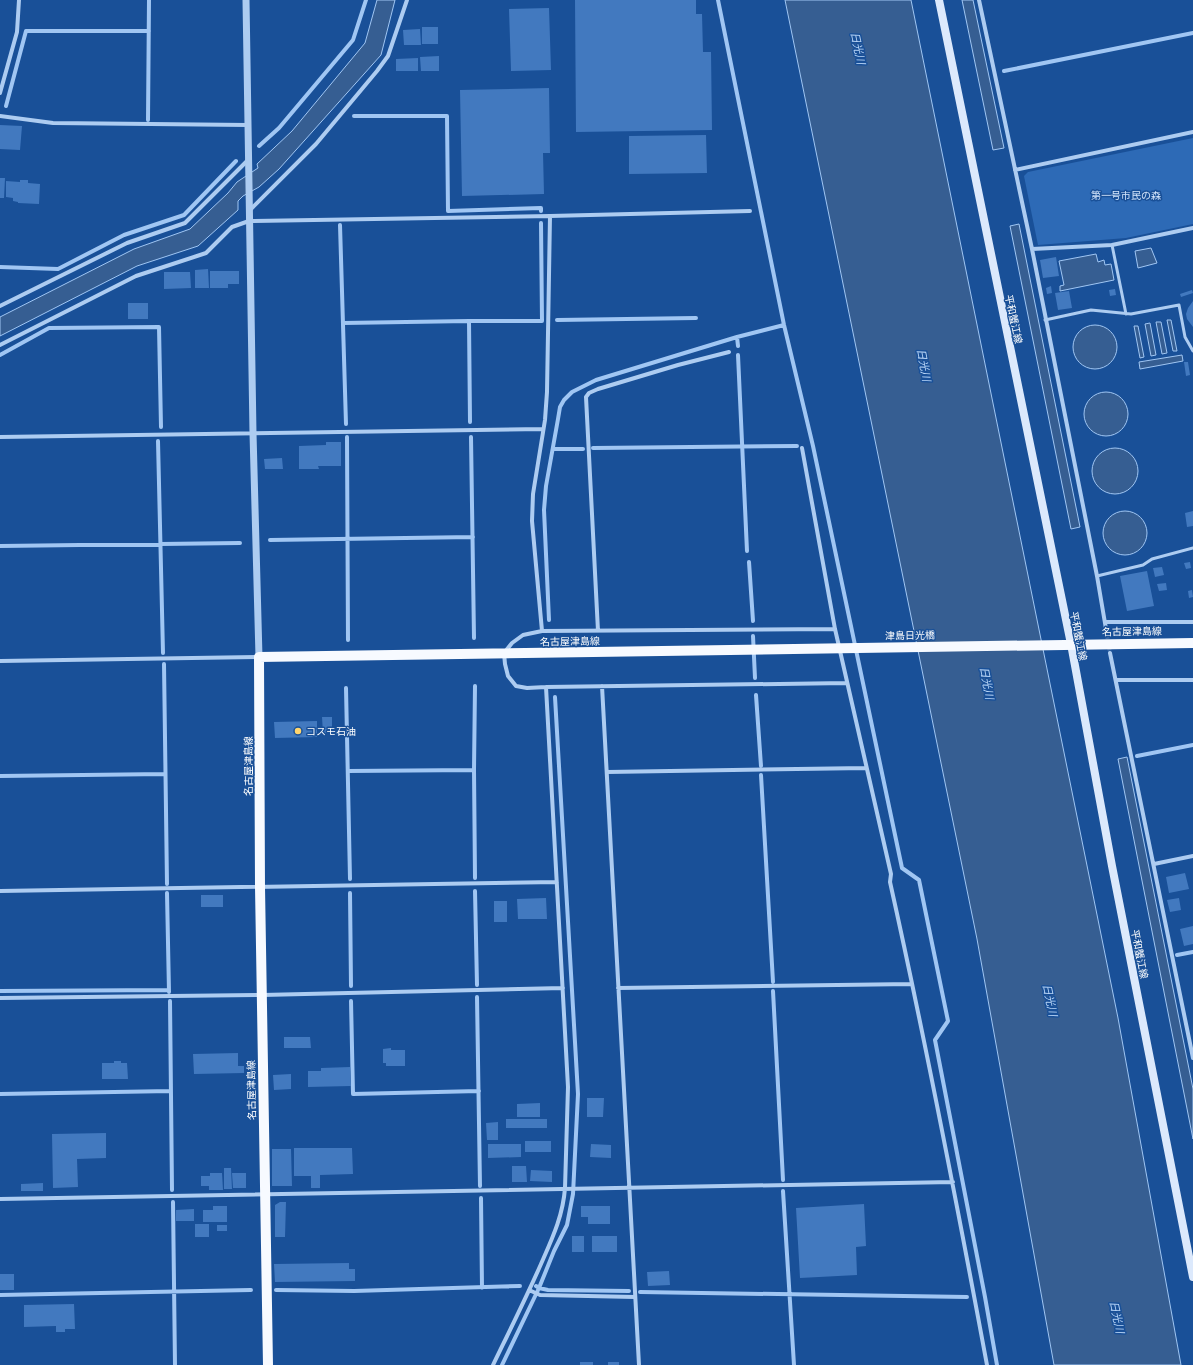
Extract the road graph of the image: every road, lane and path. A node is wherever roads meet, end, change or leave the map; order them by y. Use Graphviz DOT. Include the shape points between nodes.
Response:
graph roads {
  1 [pos="19,0"];
  2 [pos="246,0"];
  3 [pos="407,0"];
  4 [pos="939,0"];
  5 [pos="980,0"];
  6 [pos="0,93"];
  7 [pos="0,116"];
  8 [pos="248,125"];
  9 [pos="1193,132"];
  10 [pos="249,163"];
  11 [pos="1015,170"];
  12 [pos="750,211"];
  13 [pos="249,212"];
  14 [pos="550,216"];
  15 [pos="249,221"];
  16 [pos="1193,228"];
  17 [pos="1112,245"];
  18 [pos="1032,249"];
  19 [pos="0,306"];
  20 [pos="1126,314"];
  21 [pos="1045,321"];
  22 [pos="0,346"];
  23 [pos="1193,351"];
  24 [pos="729,352"];
  25 [pos="543,429"];
  26 [pos="253,433"];
  27 [pos="0,437"];
  28 [pos="802,448"];
  29 [pos="1193,548"];
  30 [pos="1097,576"];
  31 [pos="1105,622"];
  32 [pos="1193,622"];
  33 [pos="835,629"];
  34 [pos="1106,629"];
  35 [pos="542,631"];
  36 [pos="598,631"];
  37 [pos="1193,642"];
  38 [pos="1071,644"];
  39 [pos="749,650"];
  40 [pos="504,653"];
  41 [pos="1110,653"];
  42 [pos="260,657"];
  43 [pos="0,661"];
  44 [pos="1116,680"];
  45 [pos="1193,680"];
  46 [pos="847,683"];
  47 [pos="602,686"];
  48 [pos="546,687"];
  49 [pos="866,768"];
  50 [pos="607,772"];
  51 [pos="1193,856"];
  52 [pos="1154,864"];
  53 [pos="557,882"];
  54 [pos="260,887"];
  55 [pos="0,891"];
  56 [pos="912,984"];
  57 [pos="562,988"];
  58 [pos="618,988"];
  59 [pos="262,995"];
  60 [pos="0,998"];
  61 [pos="1192,1048"];
  62 [pos="1193,1058"];
  63 [pos="953,1182"];
  64 [pos="629,1187"];
  65 [pos="566,1188"];
  66 [pos="265,1195"];
  67 [pos="0,1198"];
  68 [pos="1193,1277"];
  69 [pos="529,1290"];
  70 [pos="635,1297"];
  71 [pos="268,1365"];
  72 [pos="493,1365"];
  73 [pos="640,1365"];
  74 [pos="987,1365"];
  1 -- 6 [label="street" via="17,32"];
  2 -- 8 [label="street"];
  3 -- 13 [label="street" via="388,56 377,71 316,144"];
  4 -- 38 [label="main road, 平和蟹江線"];
  5 -- 11 [label="street"];
  7 -- 8 [label="street" via="53,123"];
  8 -- 10 [label="street"];
  9 -- 11 [label="street"];
  10 -- 13 [label="street"];
  10 -- 19 [label="street" via="185,223 127,243"];
  11 -- 18 [label="street"];
  12 -- 14 [label="street"];
  13 -- 15 [label="street"];
  14 -- 15 [label="street"];
  14 -- 25 [label="street" via="547,392"];
  15 -- 22 [label="street" via="232,227 206,253 136,276"];
  15 -- 26 [label="street"];
  16 -- 17 [label="street"];
  17 -- 18 [label="street"];
  17 -- 20 [label="lane"];
  18 -- 21 [label="street"];
  20 -- 21 [label="lane" via="1091,310"];
  20 -- 23 [label="lane" via="1179,305 1186,337"];
  21 -- 30 [label="street"];
  24 -- 36 [label="street" via="598,389 586,397"];
  25 -- 26 [label="street"];
  25 -- 35 [label="street" via="533,494 532,522"];
  26 -- 27 [label="street"];
  26 -- 42 [label="street"];
  28 -- 33 [label="street"];
  29 -- 30 [label="lane" via="1152,559 1143,565"];
  30 -- 31 [label="street"];
  31 -- 32 [label="street"];
  31 -- 34 [label="street"];
  33 -- 36 [label="street"];
  33 -- 46 [label="street"];
  35 -- 36 [label="street"];
  35 -- 40 [label="street" via="523,635"];
  37 -- 38 [label="main road, 名古屋津島線"];
  38 -- 39 [label="main road, 津島日光橋"];
  38 -- 68 [label="main road, 平和蟹江線"];
  39 -- 40 [label="main road, 名古屋津島線"];
  40 -- 42 [label="main road, 名古屋津島線"];
  40 -- 48 [label="street" via="508,676 516,686"];
  41 -- 44 [label="street"];
  42 -- 43 [label="street"];
  42 -- 54 [label="main road, 名古屋津島線"];
  44 -- 45 [label="street"];
  44 -- 52 [label="street"];
  46 -- 47 [label="street"];
  46 -- 49 [label="street"];
  47 -- 48 [label="street"];
  47 -- 50 [label="street"];
  48 -- 53 [label="street"];
  49 -- 50 [label="street"];
  49 -- 56 [label="street" via="891,874 890,882"];
  50 -- 58 [label="street"];
  51 -- 52 [label="street"];
  52 -- 61 [label="street"];
  53 -- 54 [label="street"];
  53 -- 57 [label="street"];
  54 -- 55 [label="street"];
  54 -- 59 [label="main road, 名古屋津島線"];
  56 -- 58 [label="street"];
  56 -- 63 [label="street"];
  57 -- 59 [label="street"];
  57 -- 65 [label="street" via="568,1087"];
  58 -- 64 [label="street"];
  59 -- 60 [label="street"];
  59 -- 66 [label="main road, 名古屋津島線"];
  61 -- 62 [label="street"];
  63 -- 64 [label="street"];
  63 -- 74 [label="street"];
  64 -- 65 [label="street"];
  64 -- 70 [label="street"];
  65 -- 66 [label="street"];
  65 -- 69 [label="street" via="556,1229"];
  66 -- 67 [label="street"];
  66 -- 71 [label="main road, 名古屋津島線"];
  69 -- 70 [label="street" via="540,1295"];
  69 -- 72 [label="street"];
  70 -- 73 [label="street"];
}
